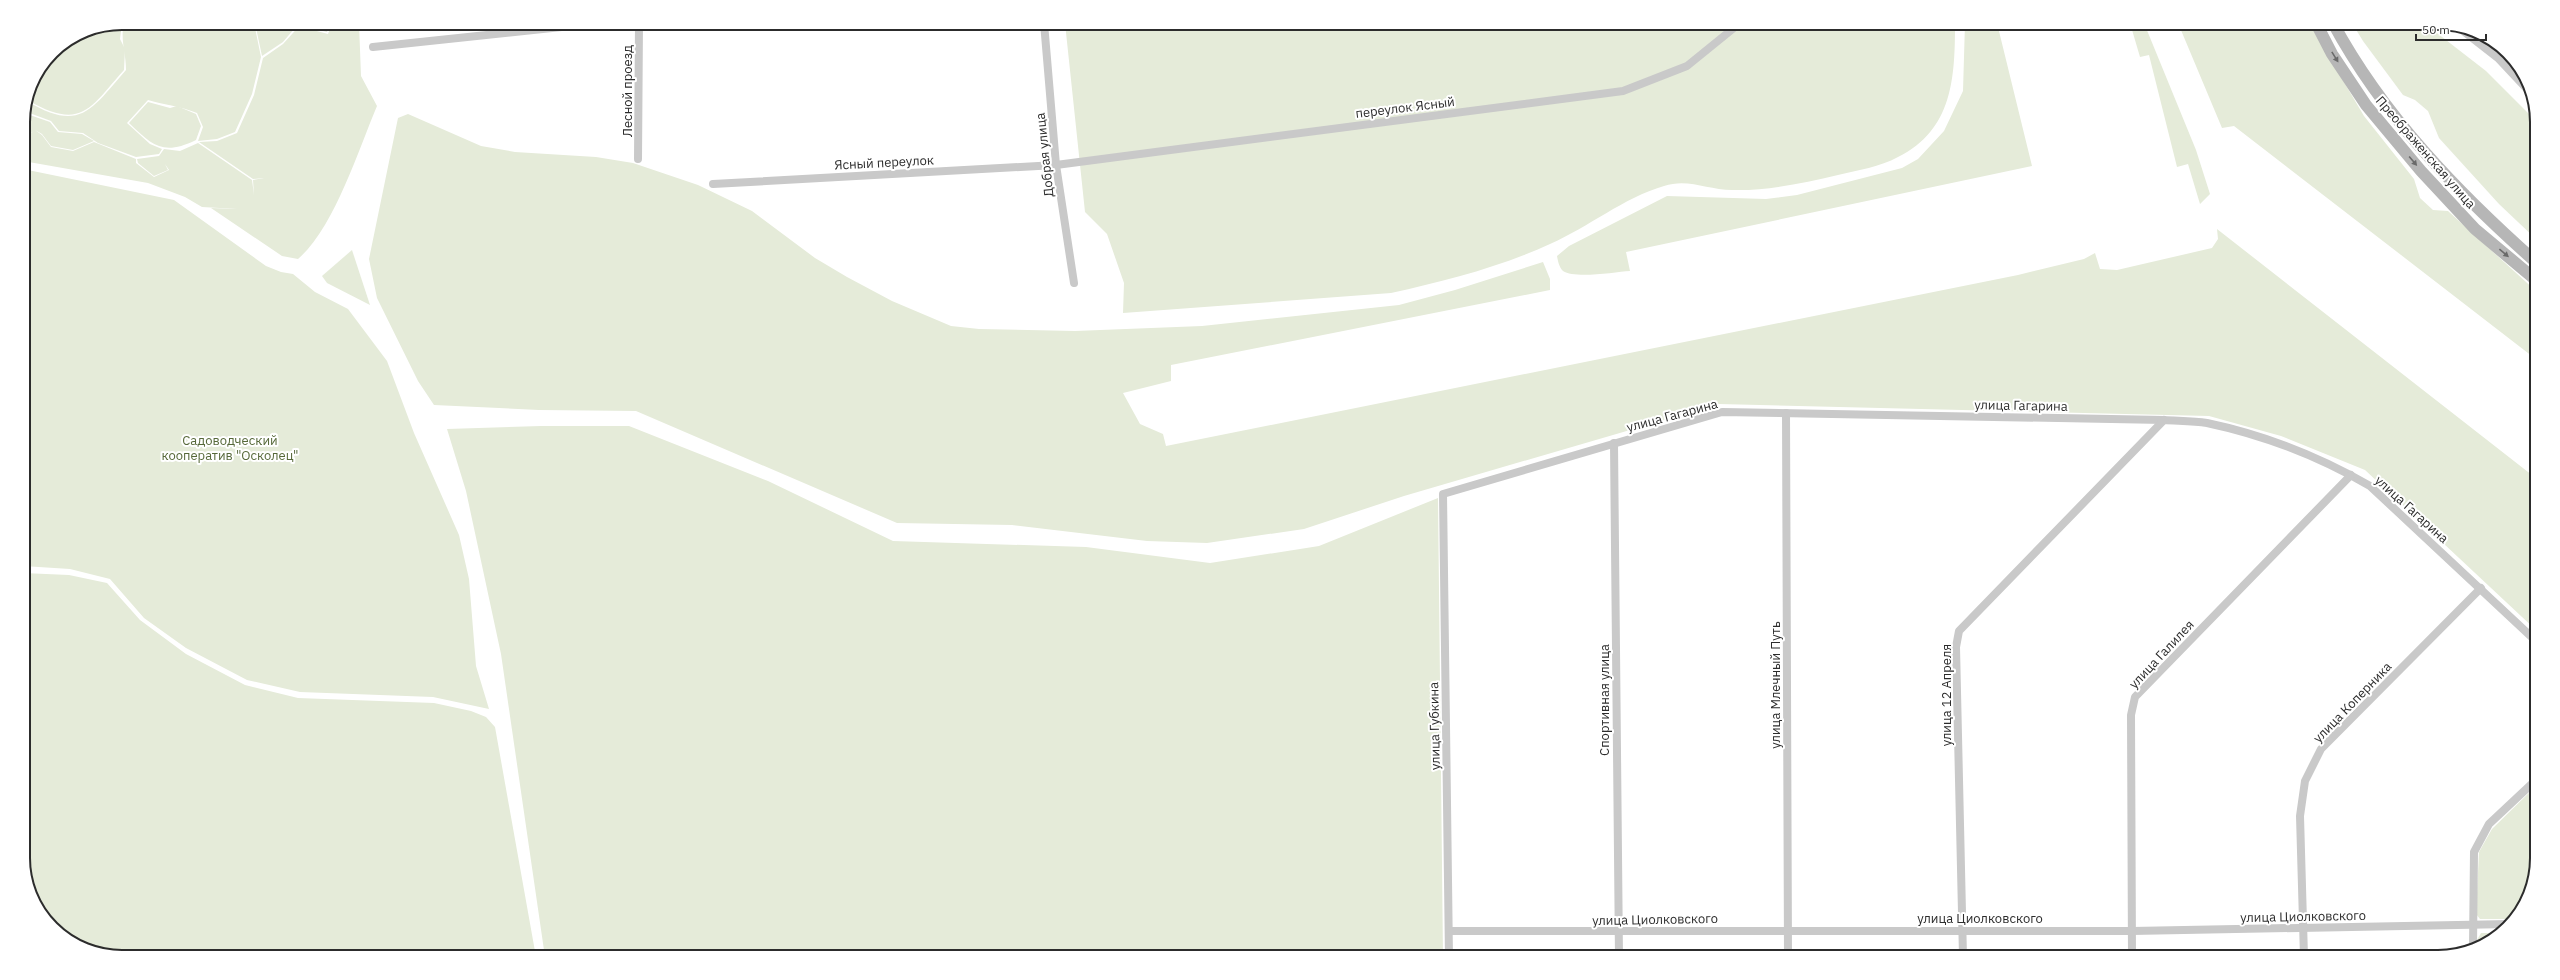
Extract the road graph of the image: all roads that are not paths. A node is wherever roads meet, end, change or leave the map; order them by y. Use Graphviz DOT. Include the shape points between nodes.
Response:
graph roads {
  1 [pos="533,30"];
  2 [pos="639,30"];
  3 [pos="1045,30"];
  4 [pos="1731,30"];
  5 [pos="2320,30"];
  6 [pos="2339,30"];
  7 [pos="2469,35"];
  8 [pos="372,47"];
  9 [pos="2522,84"];
  10 [pos="638,158"];
  11 [pos="1056,165"];
  12 [pos="713,184"];
  13 [pos="2530,257"];
  14 [pos="2530,275"];
  15 [pos="1074,283"];
  16 [pos="1786,413"];
  17 [pos="2164,420"];
  18 [pos="1614,443"];
  19 [pos="2351,475"];
  20 [pos="1443,494"];
  21 [pos="2481,588"];
  22 [pos="2530,635"];
  23 [pos="2530,785"];
  24 [pos="2472,924"];
  25 [pos="2502,924"];
  26 [pos="2304,928"];
  27 [pos="1788,929"];
  28 [pos="1963,930"];
  29 [pos="1449,931"];
  30 [pos="2132,931"];
  31 [pos="1618,932"];
  32 [pos="2473,943"];
  33 [pos="1449,950"];
  34 [pos="1619,950"];
  35 [pos="1788,950"];
  36 [pos="1963,950"];
  37 [pos="2132,950"];
  38 [pos="2304,950"];
  1 -- 8 [label="street"];
  2 -- 10 [label="street, Лесной проезд"];
  3 -- 11 [label="street, Добрая улица"];
  4 -- 11 [label="street, переулок Ясный" via="1687,66 1623,91"];
  5 -- 14 [label="main road, Преображенская улица, one-way" via="2332,54 2366,105 2421,171 2475,229"];
  6 -- 13 [label="main road, Преображенская улица" via="2407,132 2498,228"];
  7 -- 9 [label="street" via="2498,58"];
  11 -- 12 [label="street, Ясный переулок"];
  11 -- 15 [label="street, Добрая улица"];
  16 -- 17 [label="street, улица Гагарина"];
  16 -- 18 [label="street, улица Гагарина" via="1722,412"];
  16 -- 27 [label="street, улица Млечный Путь"];
  17 -- 19 [label="street, улица Гагарина" via="2206,423 2279,443"];
  17 -- 28 [label="street, улица 12 Апреля" via="1960,631 1956,647"];
  18 -- 20 [label="street, улица Гагарина"];
  18 -- 31 [label="street, Спортивная улица"];
  19 -- 21 [label="street, улица Гагарина" via="2370,486"];
  19 -- 30 [label="street, улица Галилея" via="2135,697 2131,715"];
  20 -- 29 [label="street, улица Губкина"];
  21 -- 22 [label="street, улица Гагарина"];
  21 -- 26 [label="street, улица Коперника" via="2321,749 2305,781 2300,816"];
  23 -- 24 [label="street" via="2489,824 2474,852"];
  24 -- 25 [label="street, улица Циолковского"];
  24 -- 26 [label="street, улица Циолковского"];
  24 -- 32 [label="street"];
  26 -- 30 [label="street, улица Циолковского"];
  26 -- 38 [label="street, улица Коперника"];
  27 -- 28 [label="street, улица Циолковского"];
  27 -- 31 [label="street, улица Циолковского"];
  27 -- 35 [label="street, улица Млечный Путь"];
  28 -- 30 [label="street, улица Циолковского"];
  28 -- 36 [label="street, улица 12 Апреля"];
  29 -- 31 [label="street, улица Циолковского"];
  29 -- 33 [label="street, улица Губкина"];
  30 -- 37 [label="street, улица Галилея"];
  31 -- 34 [label="street, Спортивная улица"];
}
